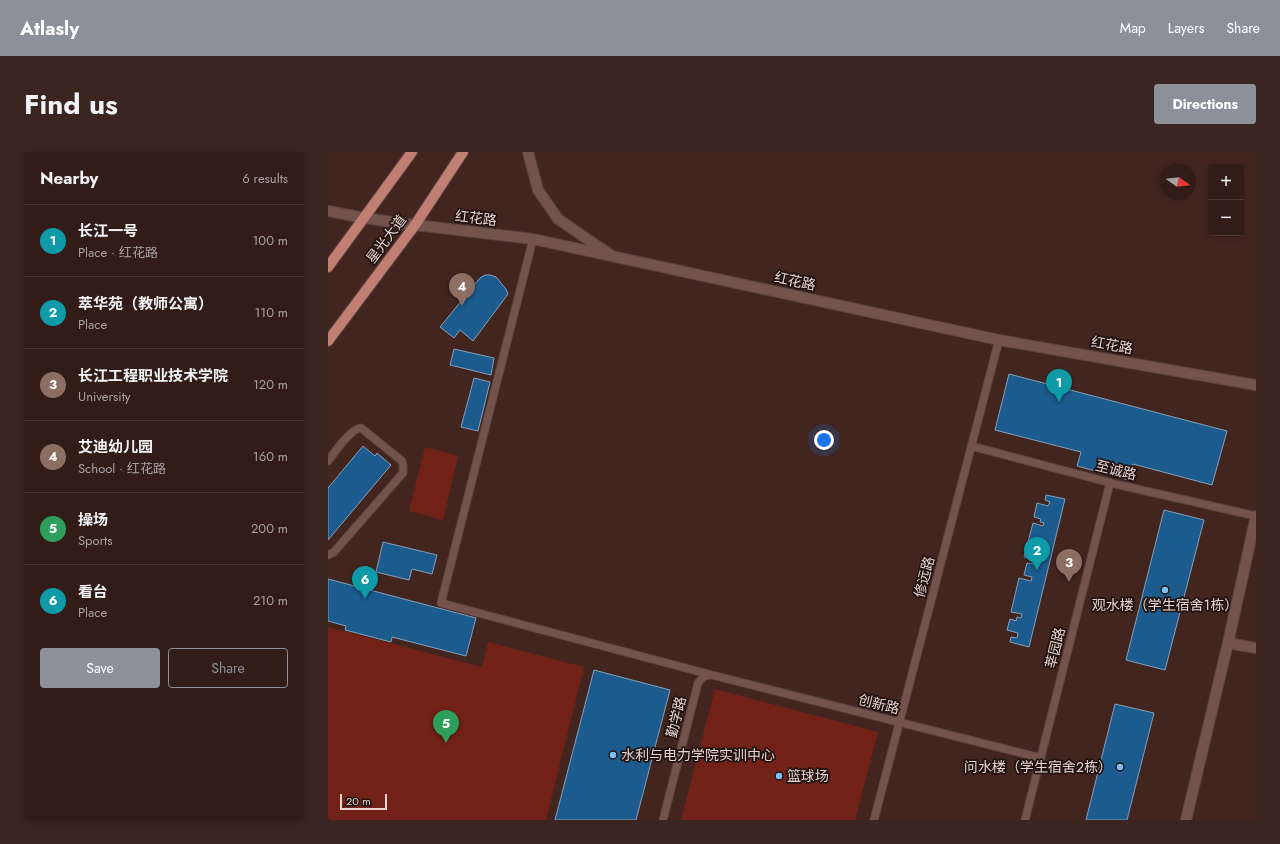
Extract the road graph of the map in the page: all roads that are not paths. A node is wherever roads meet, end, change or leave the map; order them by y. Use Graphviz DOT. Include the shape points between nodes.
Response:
graph roads {
  1 [pos="412,152"];
  2 [pos="463,152"];
  3 [pos="528,152"];
  4 [pos="328,211"];
  5 [pos="364,218"];
  6 [pos="415,225"];
  7 [pos="533,239"];
  8 [pos="612,256"];
  9 [pos="328,267"];
  10 [pos="999,340"];
  11 [pos="328,341"];
  12 [pos="1256,385"];
  13 [pos="971,446"];
  14 [pos="328,460"];
  15 [pos="1110,482"];
  16 [pos="1256,516"];
  17 [pos="328,555"];
  18 [pos="1228,643"];
  19 [pos="1256,648"];
  20 [pos="712,675"];
  21 [pos="900,723"];
  22 [pos="1040,758"];
  23 [pos="663,820"];
  24 [pos="874,820"];
  25 [pos="1025,820"];
  26 [pos="1186,820"];
  1 -- 5 [label="main road"];
  2 -- 6 [label="main road, 星光大道"];
  3 -- 8 [label="street" via="538,190 558,219"];
  4 -- 5 [label="street, 红花路"];
  5 -- 6 [label="street, 红花路"];
  5 -- 9 [label="main road"];
  6 -- 7 [label="street, 红花路"];
  6 -- 11 [label="main road, 星光大道"];
  7 -- 8 [label="street, 红花路"];
  7 -- 20 [label="lane, 创新路" via="441,603"];
  8 -- 10 [label="street, 红花路"];
  10 -- 12 [label="street, 红花路"];
  10 -- 13 [label="lane, 修远路"];
  13 -- 15 [label="lane, 至诚路"];
  13 -- 21 [label="lane, 修远路"];
  14 -- 17 [label="lane" via="352,432 361,428 402,461 404,469 338,548"];
  15 -- 16 [label="lane, 至诚路"];
  15 -- 22 [label="lane, 莘园路"];
  16 -- 18 [label="street"];
  18 -- 19 [label="street"];
  18 -- 26 [label="street"];
  20 -- 21 [label="lane, 创新路"];
  20 -- 23 [label="lane, 勤学路" via="706,675 698,683"];
  21 -- 22 [label="lane, 创新路"];
  21 -- 24 [label="lane, 修远路"];
  22 -- 25 [label="lane, 莘园路"];
}
